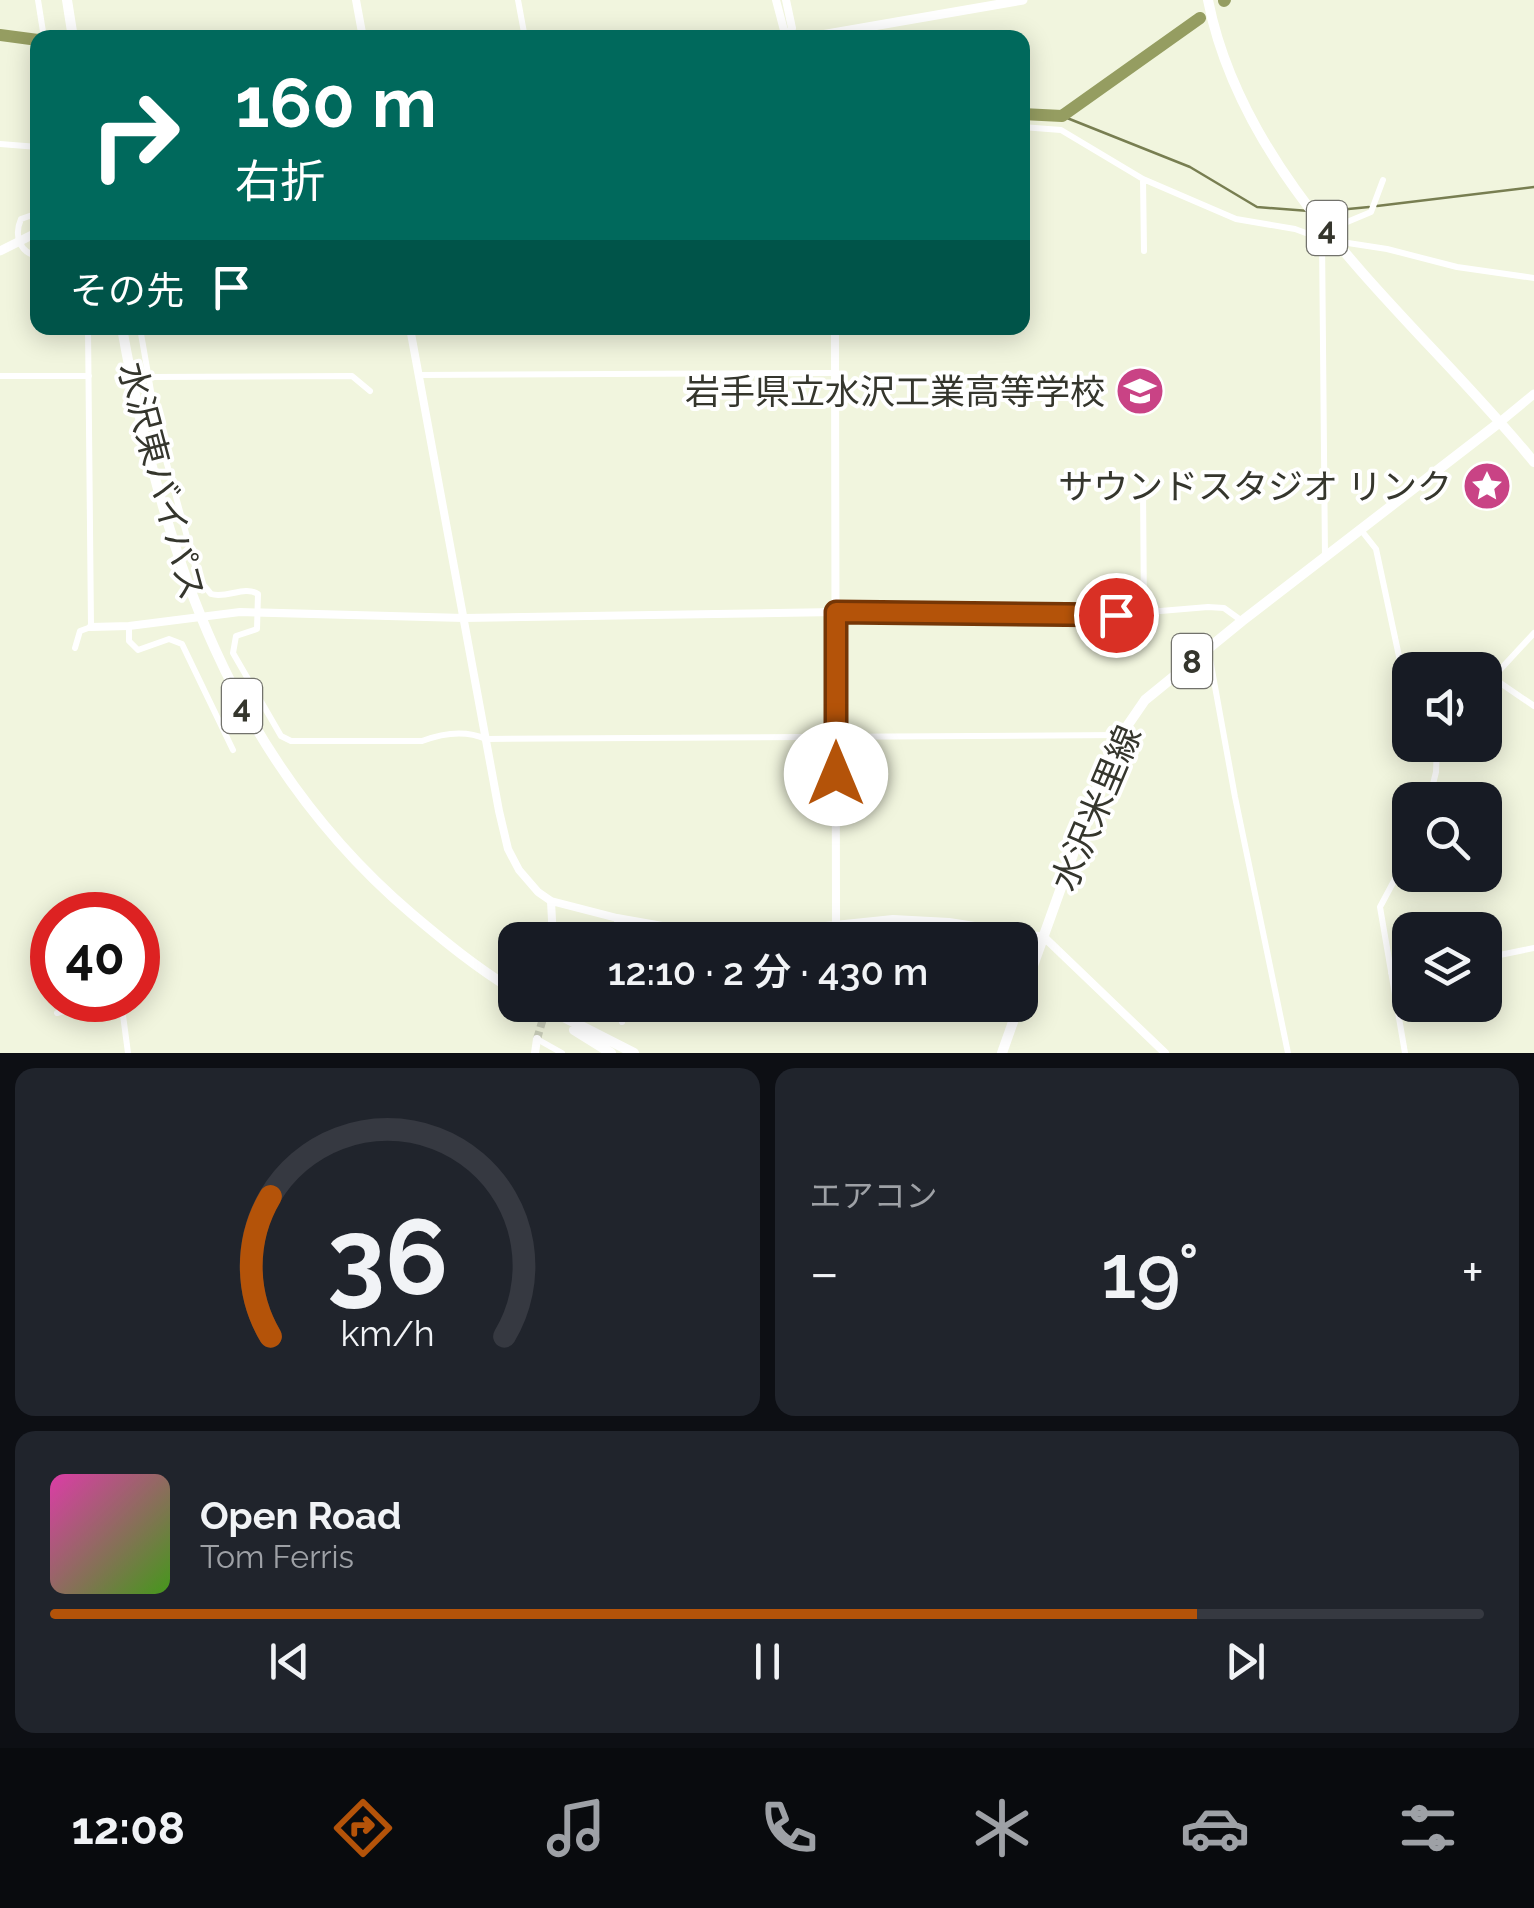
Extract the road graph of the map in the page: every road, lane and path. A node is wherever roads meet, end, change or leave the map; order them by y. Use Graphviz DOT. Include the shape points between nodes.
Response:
graph roads {
  1 [pos="38,0"];
  2 [pos="67,0"];
  3 [pos="356,0"];
  4 [pos="518,0"];
  5 [pos="776,0"];
  6 [pos="786,0"];
  7 [pos="1023,0"];
  8 [pos="1208,0"];
  9 [pos="986,3"];
  10 [pos="43,30"];
  11 [pos="72,30"];
  12 [pos="362,30"];
  13 [pos="524,30"];
  14 [pos="785,30"];
  15 [pos="791,30"];
  16 [pos="846,30"];
  17 [pos="1030,127"];
  18 [pos="0,144"];
  19 [pos="30,146"];
  20 [pos="1143,179"];
  21 [pos="1383,180"];
  22 [pos="30,216"];
  23 [pos="1326,235"];
  24 [pos="30,236"];
  25 [pos="1337,241"];
  26 [pos="19,242"];
  27 [pos="0,250"];
  28 [pos="1144,251"];
  29 [pos="30,255"];
  30 [pos="1534,278"];
  31 [pos="88,335"];
  32 [pos="124,335"];
  33 [pos="141,335"];
  34 [pos="411,335"];
  35 [pos="835,335"];
  36 [pos="837,372"];
  37 [pos="419,375"];
  38 [pos="0,376"];
  39 [pos="89,376"];
  40 [pos="148,377"];
  41 [pos="370,391"];
  42 [pos="1534,394"];
  43 [pos="1500,422"];
  44 [pos="1534,462"];
  45 [pos="1143,488"];
  46 [pos="1361,530"];
  47 [pos="1324,558"];
  48 [pos="259,612"];
  49 [pos="836,612"];
  50 [pos="1144,614"];
  51 [pos="199,618"];
  52 [pos="464,618"];
  53 [pos="1242,620"];
  54 [pos="129,626"];
  55 [pos="91,628"];
  56 [pos="1534,633"];
  57 [pos="76,648"];
  58 [pos="1208,648"];
  59 [pos="1398,652"];
  60 [pos="1502,669"];
  61 [pos="1502,684"];
  62 [pos="1534,706"];
  63 [pos="1120,735"];
  64 [pos="836,737"];
  65 [pos="486,739"];
  66 [pos="232,750"];
  67 [pos="1392,885"];
  68 [pos="551,901"];
  69 [pos="617,918"];
  70 [pos="552,922"];
  71 [pos="617,922"];
  72 [pos="640,922"];
  73 [pos="836,922"];
  74 [pos="949,922"];
  75 [pos="1038,936"];
  76 [pos="1044,937"];
  77 [pos="1534,948"];
  78 [pos="1038,954"];
  79 [pos="1502,955"];
  80 [pos="1391,973"];
  81 [pos="498,980"];
  82 [pos="124,1022"];
  83 [pos="564,1022"];
  84 [pos="571,1022"];
  85 [pos="1013,1022"];
  86 [pos="537,1039"];
  87 [pos="128,1053"];
  88 [pos="534,1053"];
  89 [pos="562,1053"];
  90 [pos="612,1053"];
  91 [pos="634,1053"];
  92 [pos="1002,1053"];
  93 [pos="1165,1053"];
  94 [pos="1288,1053"];
  95 [pos="1406,1053"];
  1 -- 10 [label="street"];
  2 -- 11 [label="main road"];
  3 -- 12 [label="street"];
  4 -- 13 [label="street"];
  5 -- 14 [label="street"];
  6 -- 15 [label="street"];
  7 -- 9 [label="main road"];
  8 -- 23 [label="main road, 4" via="1225,59 1262,138"];
  9 -- 16 [label="main road"];
  17 -- 20 [label="street" via="1061,130"];
  18 -- 19 [label="street"];
  20 -- 23 [label="street" via="1236,219"];
  20 -- 28 [label="street"];
  21 -- 23 [label="street" via="1371,212"];
  22 -- 26 [label="street" via="17,228"];
  23 -- 25 [label="main road, 4"];
  23 -- 47 [label="street"];
  24 -- 26 [label="main road"];
  25 -- 30 [label="street"];
  25 -- 43 [label="main road, 4"];
  26 -- 27 [label="main road"];
  26 -- 29 [label="street"];
  31 -- 39 [label="street"];
  32 -- 51 [label="main road, 水沢東バイパス / 4" via="158,495"];
  33 -- 40 [label="street"];
  34 -- 37 [label="street"];
  35 -- 36 [label="street"];
  36 -- 37 [label="street"];
  36 -- 49 [label="street"];
  37 -- 52 [label="street"];
  38 -- 39 [label="street"];
  39 -- 55 [label="street"];
  40 -- 41 [label="street" via="352,376"];
  40 -- 48 [label="street" via="201,582 217,596 254,590"];
  42 -- 43 [label="main road"];
  43 -- 44 [label="main road, 4"];
  43 -- 46 [label="main road, 水沢米里線 / 8"];
  45 -- 50 [label="street"];
  46 -- 47 [label="main road, 水沢米里線 / 8"];
  46 -- 59 [label="street" via="1376,549"];
  47 -- 53 [label="main road, 水沢米里線 / 8"];
  48 -- 51 [label="street"];
  48 -- 52 [label="street"];
  48 -- 65 [label="street" via="257,628 236,636 233,653 281,736"];
  49 -- 50 [label="street"];
  49 -- 52 [label="street"];
  49 -- 64 [label="street"];
  50 -- 53 [label="street" via="1208,607"];
  51 -- 54 [label="street"];
  51 -- 81 [label="main road, 水沢東バイパス / 4" via="253,726 332,834 394,899"];
  52 -- 65 [label="street"];
  53 -- 58 [label="main road, 水沢米里線 / 8"];
  54 -- 55 [label="street"];
  54 -- 66 [label="street" via="129,641 138,650 169,639 182,644"];
  55 -- 57 [label="street" via="80,632"];
  56 -- 60 [label="street"];
  58 -- 63 [label="main road, 水沢米里線 / 8" via="1145,700"];
  58 -- 94 [label="street"];
  61 -- 62 [label="street"];
  63 -- 64 [label="street"];
  63 -- 76 [label="main road, 水沢米里線 / 8"];
  64 -- 65 [label="street"];
  64 -- 73 [label="street"];
  65 -- 68 [label="street" via="508,849 528,882"];
  67 -- 80 [label="street" via="1380,907"];
  68 -- 69 [label="street"];
  68 -- 70 [label="street"];
  69 -- 71 [label="street"];
  69 -- 72 [label="street"];
  73 -- 74 [label="street"];
  75 -- 76 [label="street"];
  76 -- 78 [label="main road, 水沢米里線 / 8"];
  76 -- 93 [label="street"];
  77 -- 79 [label="street"];
  80 -- 95 [label="street"];
  82 -- 87 [label="street"];
  83 -- 90 [label="main road"];
  84 -- 91 [label="main road"];
  85 -- 92 [label="main road, 水沢米里線 / 8"];
  86 -- 88 [label="street"];
  86 -- 89 [label="street"];
}
